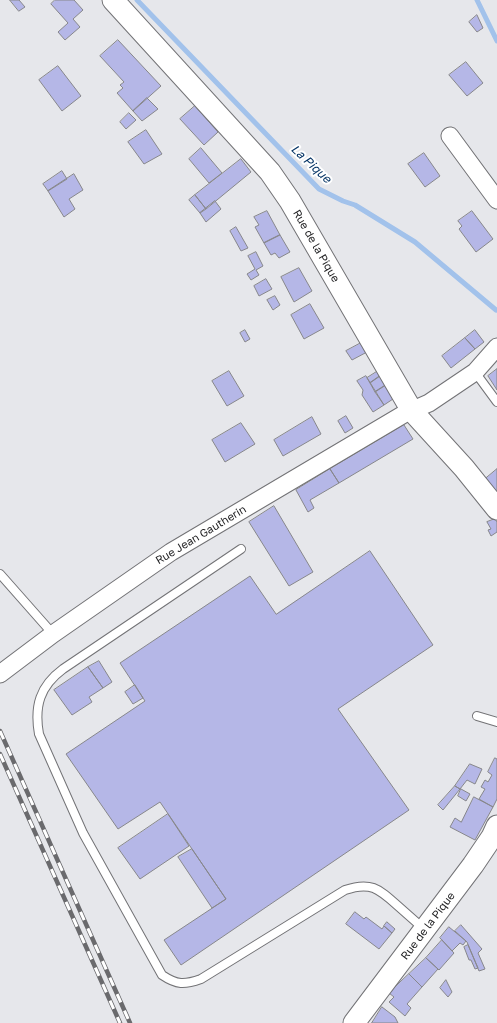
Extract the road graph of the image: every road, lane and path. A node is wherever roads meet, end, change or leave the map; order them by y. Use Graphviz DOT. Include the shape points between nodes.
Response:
graph roads {
  1 [pos="113,0"];
  2 [pos="450,136"];
  3 [pos="497,200"];
  4 [pos="497,347"];
  5 [pos="475,372"];
  6 [pos="497,402"];
  7 [pos="412,411"];
  8 [pos="497,509"];
  9 [pos="241,549"];
  10 [pos="0,574"];
  11 [pos="53,634"];
  12 [pos="0,674"];
  13 [pos="477,716"];
  14 [pos="497,722"];
  15 [pos="495,834"];
  16 [pos="425,930"];
  17 [pos="354,1023"];
  1 -- 7 [label="street, Rue de la Pique" via="270,172 290,201"];
  2 -- 3 [label="street"];
  4 -- 5 [label="street, Rue Jean Gautherin"];
  5 -- 6 [label="lane"];
  5 -- 7 [label="street, Rue Jean Gautherin" via="429,403"];
  7 -- 8 [label="street, Rue de la Pique"];
  7 -- 11 [label="street, Rue Jean Gautherin" via="171,552"];
  9 -- 16 [label="lane" via="63,669 55,675 40,696 37,708 39,734 84,833 162,975 180,984 201,979 345,890 354,887 370,887 381,891"];
  10 -- 11 [label="lane"];
  11 -- 12 [label="street, Rue Jean Gautherin"];
  13 -- 14 [label="lane"];
  15 -- 16 [label="street, Rue de la Pique"];
  16 -- 17 [label="street, Rue de la Pique"];
}
